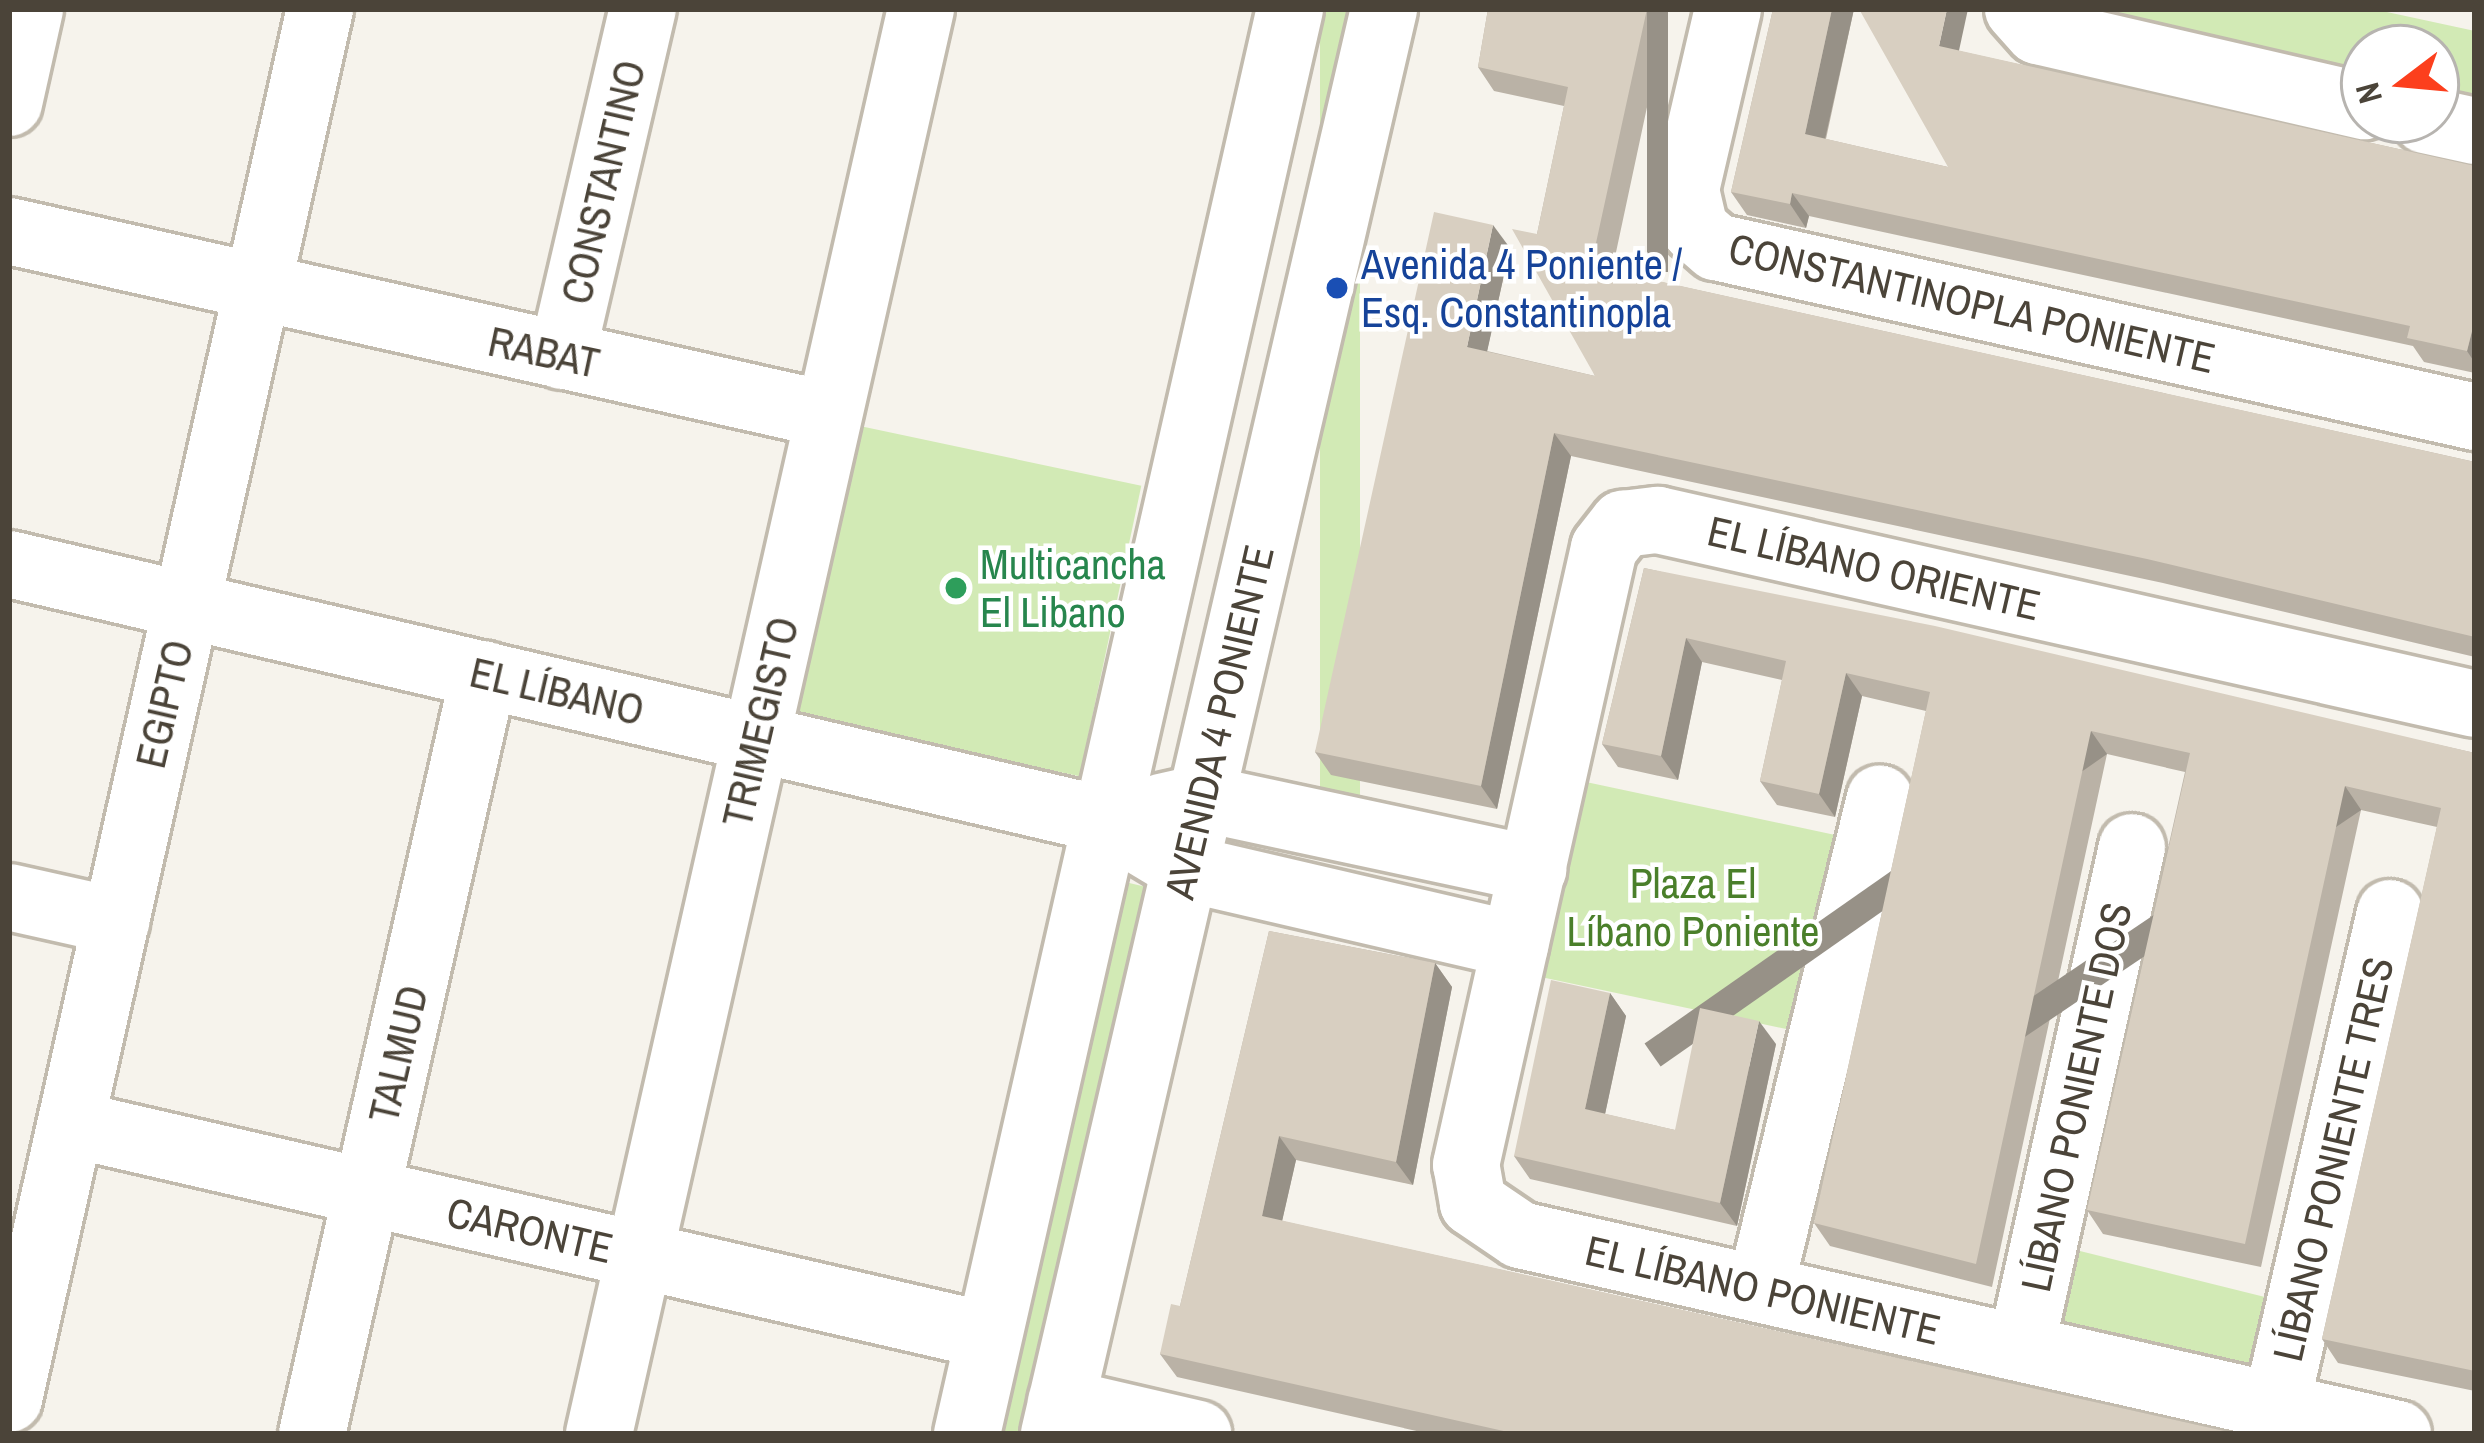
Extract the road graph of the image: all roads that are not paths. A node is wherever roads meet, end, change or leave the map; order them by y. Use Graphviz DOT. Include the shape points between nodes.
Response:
graph roads {
  1 [pos="30,9"];
  2 [pos="320,9"];
  3 [pos="643,9"];
  4 [pos="921,9"];
  5 [pos="1290,9"];
  6 [pos="1384,9"];
  7 [pos="1728,9"];
  8 [pos="2018,9"];
  9 [pos="2340,100"];
  10 [pos="9,103"];
  11 [pos="9,231"];
  12 [pos="258,289"];
  13 [pos="562,356"];
  14 [pos="830,415"];
  15 [pos="2475,417"];
  16 [pos="9,564"];
  17 [pos="187,604"];
  18 [pos="484,674"];
  19 [pos="2475,704"];
  20 [pos="756,738"];
  21 [pos="1201,798"];
  22 [pos="1880,798"];
  23 [pos="1105,820"];
  24 [pos="2132,847"];
  25 [pos="1185,868"];
  26 [pos="1533,868"];
  27 [pos="9,897"];
  28 [pos="2390,913"];
  29 [pos="116,921"];
  30 [pos="1515,945"];
  31 [pos="71,1124"];
  32 [pos="32,1187"];
  33 [pos="367,1192"];
  34 [pos="640,1255"];
  35 [pos="1760,1289"];
  36 [pos="989,1336"];
  37 [pos="2021,1348"];
  38 [pos="9,1399"];
  39 [pos="2276,1406"];
  40 [pos="1057,1418"];
  41 [pos="312,1434"];
  42 [pos="599,1434"];
  43 [pos="967,1434"];
  44 [pos="1198,1434"];
  45 [pos="2398,1434"];
  1 -- 10 [label="street"];
  2 -- 12 [label="street, EGIPTO"];
  3 -- 13 [label="street, CONSTANTINO"];
  4 -- 14 [label="street, TRIMEGISTO"];
  5 -- 23 [label="street"];
  6 -- 21 [label="street, AVENIDA 4 PONIENTE"];
  7 -- 15 [label="street, CONSTANTINOPLA PONIENTE" via="1686,190 1695,230 1716,248"];
  8 -- 9 [label="street" via="2038,31"];
  11 -- 12 [label="street, RABAT"];
  12 -- 13 [label="street, RABAT"];
  12 -- 17 [label="street, EGIPTO"];
  13 -- 14 [label="street, RABAT"];
  14 -- 20 [label="street, TRIMEGISTO"];
  16 -- 17 [label="street, EL LÍBANO"];
  17 -- 18 [label="street, EL LÍBANO"];
  17 -- 29 [label="street, EGIPTO"];
  18 -- 20 [label="street, EL LÍBANO"];
  18 -- 33 [label="street, TALMUD"];
  19 -- 26 [label="street, EL LÍBANO ORIENTE" via="1639,519 1604,548"];
  20 -- 23 [label="street, EL LÍBANO"];
  20 -- 34 [label="street, TRIMEGISTO"];
  21 -- 23 [label="street, EL LÍBANO"];
  21 -- 25 [label="street, AVENIDA 4 PONIENTE"];
  21 -- 26 [label="street, EL LÍBANO"];
  22 -- 35 [label="street"];
  23 -- 25 [label="street, EL LÍBANO"];
  23 -- 36 [label="street"];
  24 -- 37 [label="street, LÍBANO PONIENTE DOS"];
  25 -- 30 [label="street, EL LÍBANO"];
  25 -- 40 [label="street, AVENIDA 4 PONIENTE"];
  26 -- 30 [label="street, EL LÍBANO PONIENTE"];
  27 -- 29 [label="street"];
  28 -- 39 [label="street, LÍBANO PONIENTE TRES"];
  29 -- 31 [label="street, EGIPTO"];
  30 -- 35 [label="street, EL LÍBANO PONIENTE" via="1466,1165 1473,1203 1520,1235"];
  31 -- 32 [label="street, EGIPTO"];
  31 -- 33 [label="street, CARONTE"];
  32 -- 38 [label="street, EGIPTO"];
  33 -- 34 [label="street, CARONTE"];
  33 -- 41 [label="street, TALMUD"];
  34 -- 36 [label="street, CARONTE"];
  34 -- 42 [label="street, TRIMEGISTO"];
  35 -- 37 [label="street, EL LÍBANO PONIENTE"];
  36 -- 43 [label="street"];
  37 -- 39 [label="street, EL LÍBANO PONIENTE"];
  39 -- 45 [label="street, EL LÍBANO PONIENTE"];
  40 -- 44 [label="street"];
}
